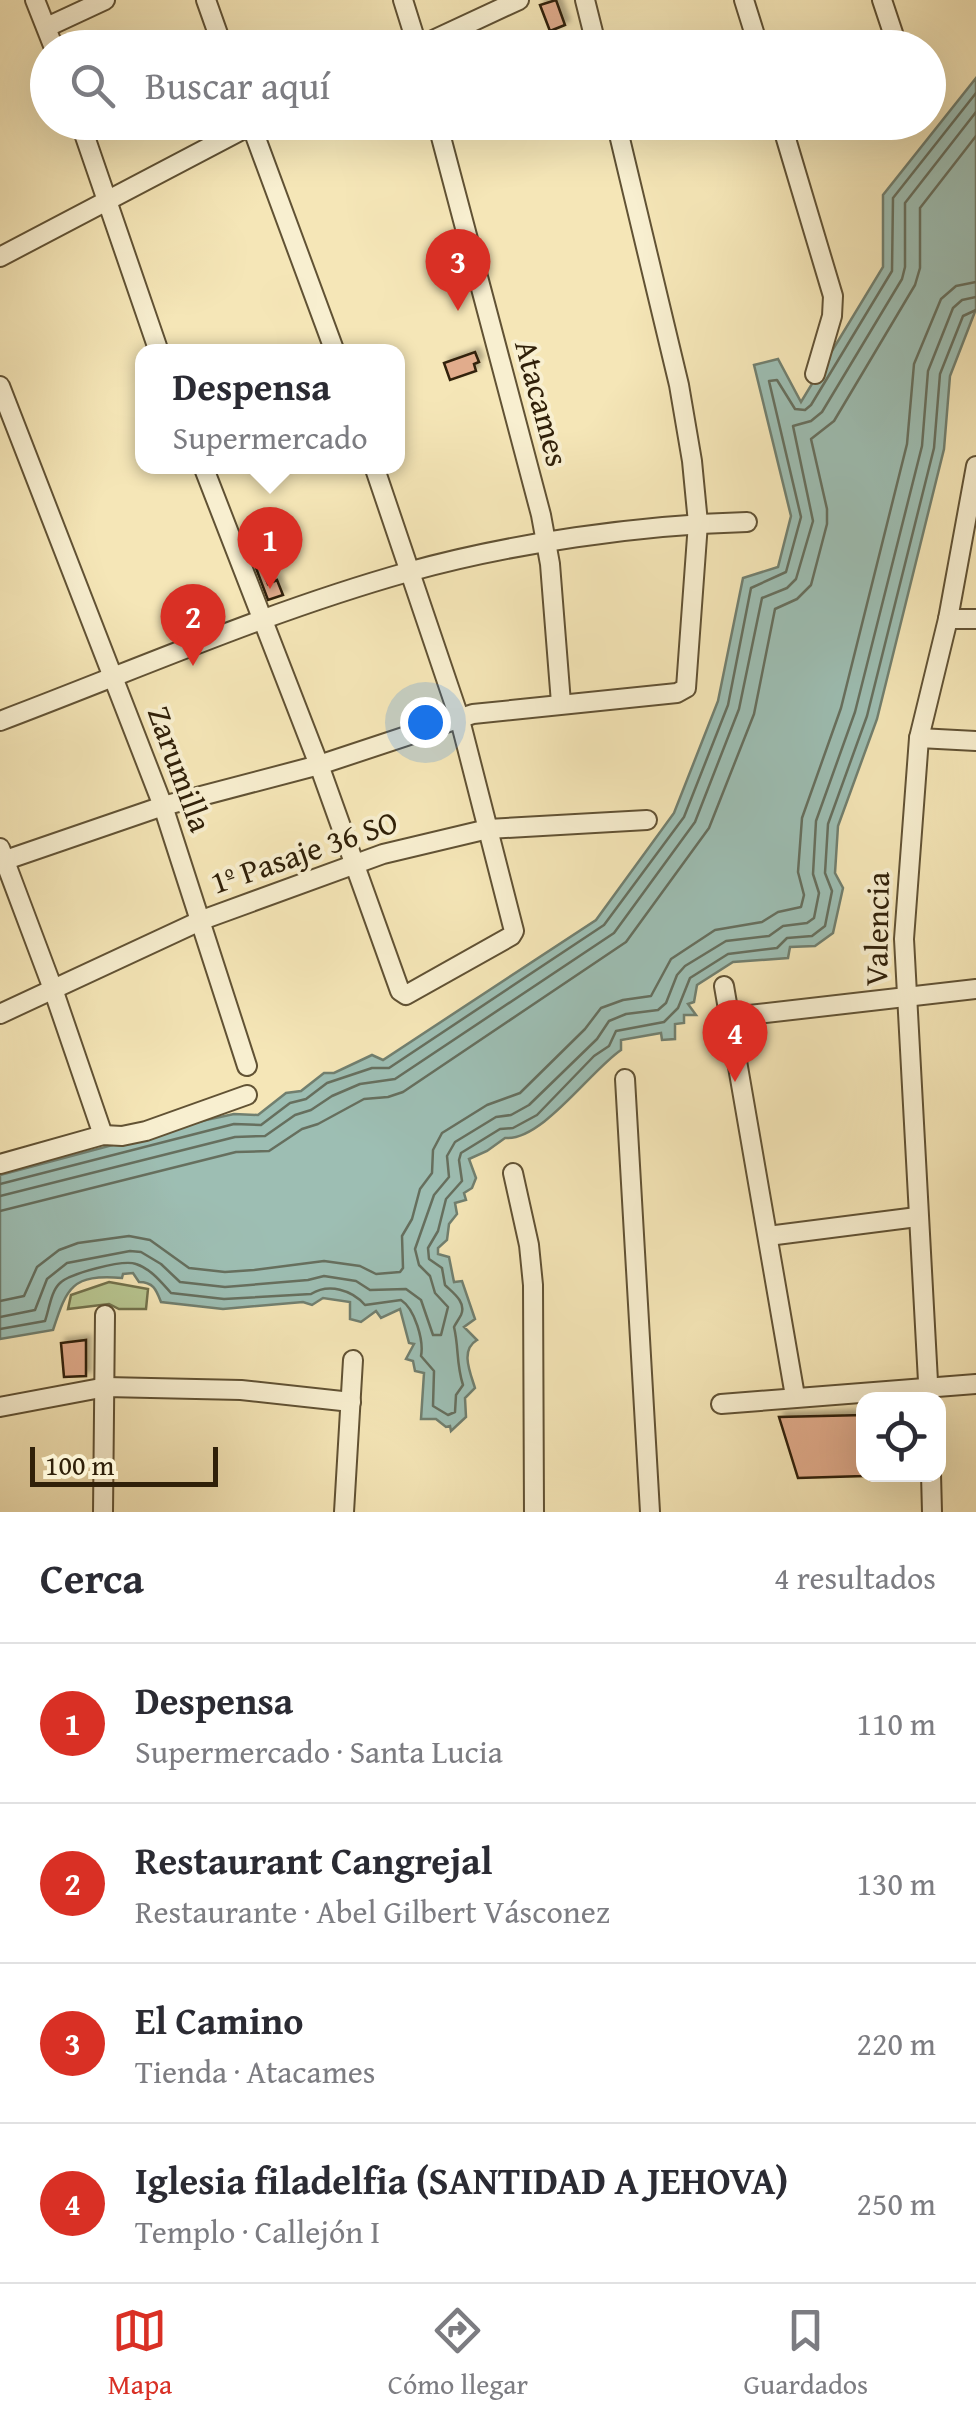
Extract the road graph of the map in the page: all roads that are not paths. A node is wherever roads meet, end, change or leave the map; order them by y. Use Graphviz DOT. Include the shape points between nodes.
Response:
graph roads {
  1 [pos="35,0"];
  2 [pos="104,0"];
  3 [pos="206,0"];
  4 [pos="403,0"];
  5 [pos="519,0"];
  6 [pos="585,0"];
  7 [pos="744,0"];
  8 [pos="882,0"];
  9 [pos="46,27"];
  10 [pos="47,30"];
  11 [pos="217,30"];
  12 [pos="412,30"];
  13 [pos="454,30"];
  14 [pos="592,30"];
  15 [pos="753,30"];
  16 [pos="892,30"];
  17 [pos="86,140"];
  18 [pos="220,140"];
  19 [pos="258,140"];
  20 [pos="443,140"];
  21 [pos="620,140"];
  22 [pos="786,140"];
  23 [pos="107,200"];
  24 [pos="0,257"];
  25 [pos="157,344"];
  26 [pos="332,344"];
  27 [pos="814,374"];
  28 [pos="0,386"];
  29 [pos="976,466"];
  30 [pos="206,474"];
  31 [pos="377,474"];
  32 [pos="747,522"];
  33 [pos="698,523"];
  34 [pos="546,543"];
  35 [pos="409,572"];
  36 [pos="948,619"];
  37 [pos="976,619"];
  38 [pos="262,621"];
  39 [pos="114,678"];
  40 [pos="561,703"];
  41 [pos="0,720"];
  42 [pos="460,720"];
  43 [pos="919,738"];
  44 [pos="976,741"];
  45 [pos="319,766"];
  46 [pos="162,806"];
  47 [pos="647,820"];
  48 [pos="488,829"];
  49 [pos="1,857"];
  50 [pos="354,864"];
  51 [pos="202,920"];
  52 [pos="724,986"];
  53 [pos="53,989"];
  54 [pos="976,989"];
  55 [pos="906,996"];
  56 [pos="0,1014"];
  57 [pos="731,1017"];
  58 [pos="247,1066"];
  59 [pos="625,1079"];
  60 [pos="247,1095"];
  61 [pos="102,1135"];
  62 [pos="0,1164"];
  63 [pos="513,1173"];
  64 [pos="917,1217"];
  65 [pos="768,1236"];
  66 [pos="105,1315"];
  67 [pos="354,1360"];
  68 [pos="976,1384"];
  69 [pos="106,1387"];
  70 [pos="929,1392"];
  71 [pos="938,1392"];
  72 [pos="856,1395"];
  73 [pos="795,1396"];
  74 [pos="351,1402"];
  75 [pos="722,1404"];
  76 [pos="0,1407"];
  77 [pos="931,1482"];
  78 [pos="104,1512"];
  79 [pos="344,1512"];
  80 [pos="534,1512"];
  81 [pos="650,1512"];
  82 [pos="932,1512"];
  1 -- 9 [label="street"];
  2 -- 9 [label="street"];
  3 -- 11 [label="street"];
  4 -- 12 [label="street"];
  5 -- 13 [label="street"];
  6 -- 14 [label="street"];
  7 -- 15 [label="street"];
  8 -- 16 [label="street"];
  9 -- 10 [label="street"];
  17 -- 23 [label="street"];
  18 -- 23 [label="street"];
  19 -- 26 [label="street"];
  20 -- 34 [label="street, Atacames"];
  21 -- 33 [label="street" via="680,385"];
  22 -- 27 [label="street" via="833,296"];
  23 -- 24 [label="street"];
  23 -- 25 [label="street"];
  28 -- 39 [label="street, Zarumilla"];
  29 -- 36 [label="street, Valencia"];
  30 -- 38 [label="street"];
  31 -- 35 [label="street"];
  32 -- 33 [label="street"];
  33 -- 34 [label="street"];
  33 -- 40 [label="street" via="686,688"];
  34 -- 35 [label="street"];
  34 -- 40 [label="street, Atacames"];
  35 -- 38 [label="street"];
  35 -- 42 [label="street"];
  36 -- 37 [label="street"];
  36 -- 43 [label="street, Valencia"];
  38 -- 39 [label="street"];
  38 -- 45 [label="street"];
  39 -- 41 [label="street"];
  39 -- 46 [label="street, Zarumilla"];
  40 -- 42 [label="street"];
  42 -- 45 [label="street"];
  42 -- 48 [label="street"];
  43 -- 44 [label="street"];
  43 -- 55 [label="street, Valencia" via="906,888"];
  45 -- 46 [label="street"];
  45 -- 50 [label="street"];
  46 -- 49 [label="street"];
  46 -- 51 [label="street, Zarumilla"];
  47 -- 48 [label="street, 1º Pasaje 36 SO"];
  48 -- 50 [label="street, 1º Pasaje 36 SO"];
  48 -- 50 [label="street" via="512,936 404,994"];
  49 -- 53 [label="street"];
  50 -- 51 [label="street, 1º Pasaje 36 SO"];
  51 -- 53 [label="street, 1º Pasaje 36 SO"];
  51 -- 58 [label="street, Zarumilla"];
  52 -- 57 [label="street"];
  53 -- 56 [label="street, 1º Pasaje 36 SO"];
  53 -- 61 [label="street"];
  54 -- 55 [label="street"];
  55 -- 57 [label="street"];
  55 -- 64 [label="street, Valencia"];
  57 -- 65 [label="street"];
  59 -- 81 [label="street"];
  60 -- 61 [label="street" via="146,1130"];
  61 -- 62 [label="street"];
  63 -- 80 [label="street" via="533,1284"];
  64 -- 65 [label="street"];
  64 -- 70 [label="street, Valencia"];
  65 -- 73 [label="street"];
  66 -- 69 [label="street"];
  67 -- 74 [label="street"];
  68 -- 71 [label="street"];
  69 -- 74 [label="street" via="241,1390"];
  69 -- 76 [label="street"];
  69 -- 78 [label="street"];
  72 -- 73 [label="street"];
  73 -- 75 [label="street"];
  74 -- 79 [label="street"];
  77 -- 82 [label="street"];
}
